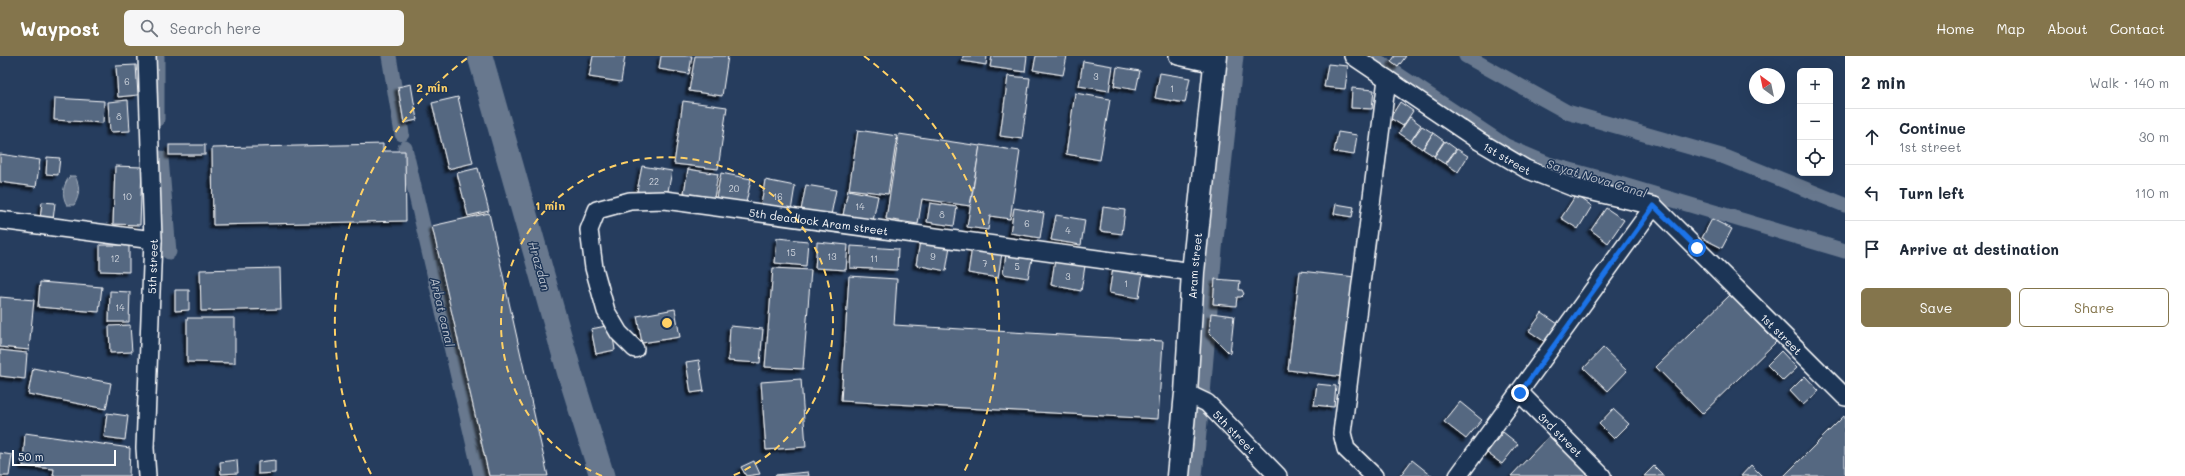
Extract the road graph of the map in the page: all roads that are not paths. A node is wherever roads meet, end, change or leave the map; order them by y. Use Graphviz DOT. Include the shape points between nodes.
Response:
graph roads {
  1 [pos="147,56"];
  2 [pos="1178,56"];
  3 [pos="1353,56"];
  4 [pos="1216,60"];
  5 [pos="1387,79"];
  6 [pos="1654,206"];
  7 [pos="0,220"];
  8 [pos="153,240"];
  9 [pos="1193,272"];
  10 [pos="635,349"];
  11 [pos="1186,393"];
  12 [pos="1520,393"];
  13 [pos="1845,397"];
  14 [pos="146,476"];
  15 [pos="1178,476"];
  16 [pos="1278,476"];
  17 [pos="1374,476"];
  18 [pos="1458,476"];
  19 [pos="1602,476"];
  1 -- 8 [label="street, 5th street"];
  2 -- 4 [label="street"];
  3 -- 5 [label="street, 1st street"];
  4 -- 9 [label="main road, Aram street"];
  5 -- 6 [label="street, 1st street" via="1479,141 1526,169 1572,187"];
  5 -- 17 [label="street" via="1342,433 1346,449"];
  6 -- 12 [label="street"];
  6 -- 13 [label="street, 1st street"];
  7 -- 8 [label="street"];
  8 -- 14 [label="street, 5th street"];
  9 -- 10 [label="street, 5th deadlock Aram street" via="665,200 630,201 597,210 589,230 594,268 606,311 619,333"];
  9 -- 11 [label="main road, Aram street"];
  11 -- 15 [label="main road, Aram street"];
  11 -- 16 [label="street, 5th street" via="1207,403"];
  12 -- 18 [label="street"];
  12 -- 19 [label="street, 3rd street"];
}
